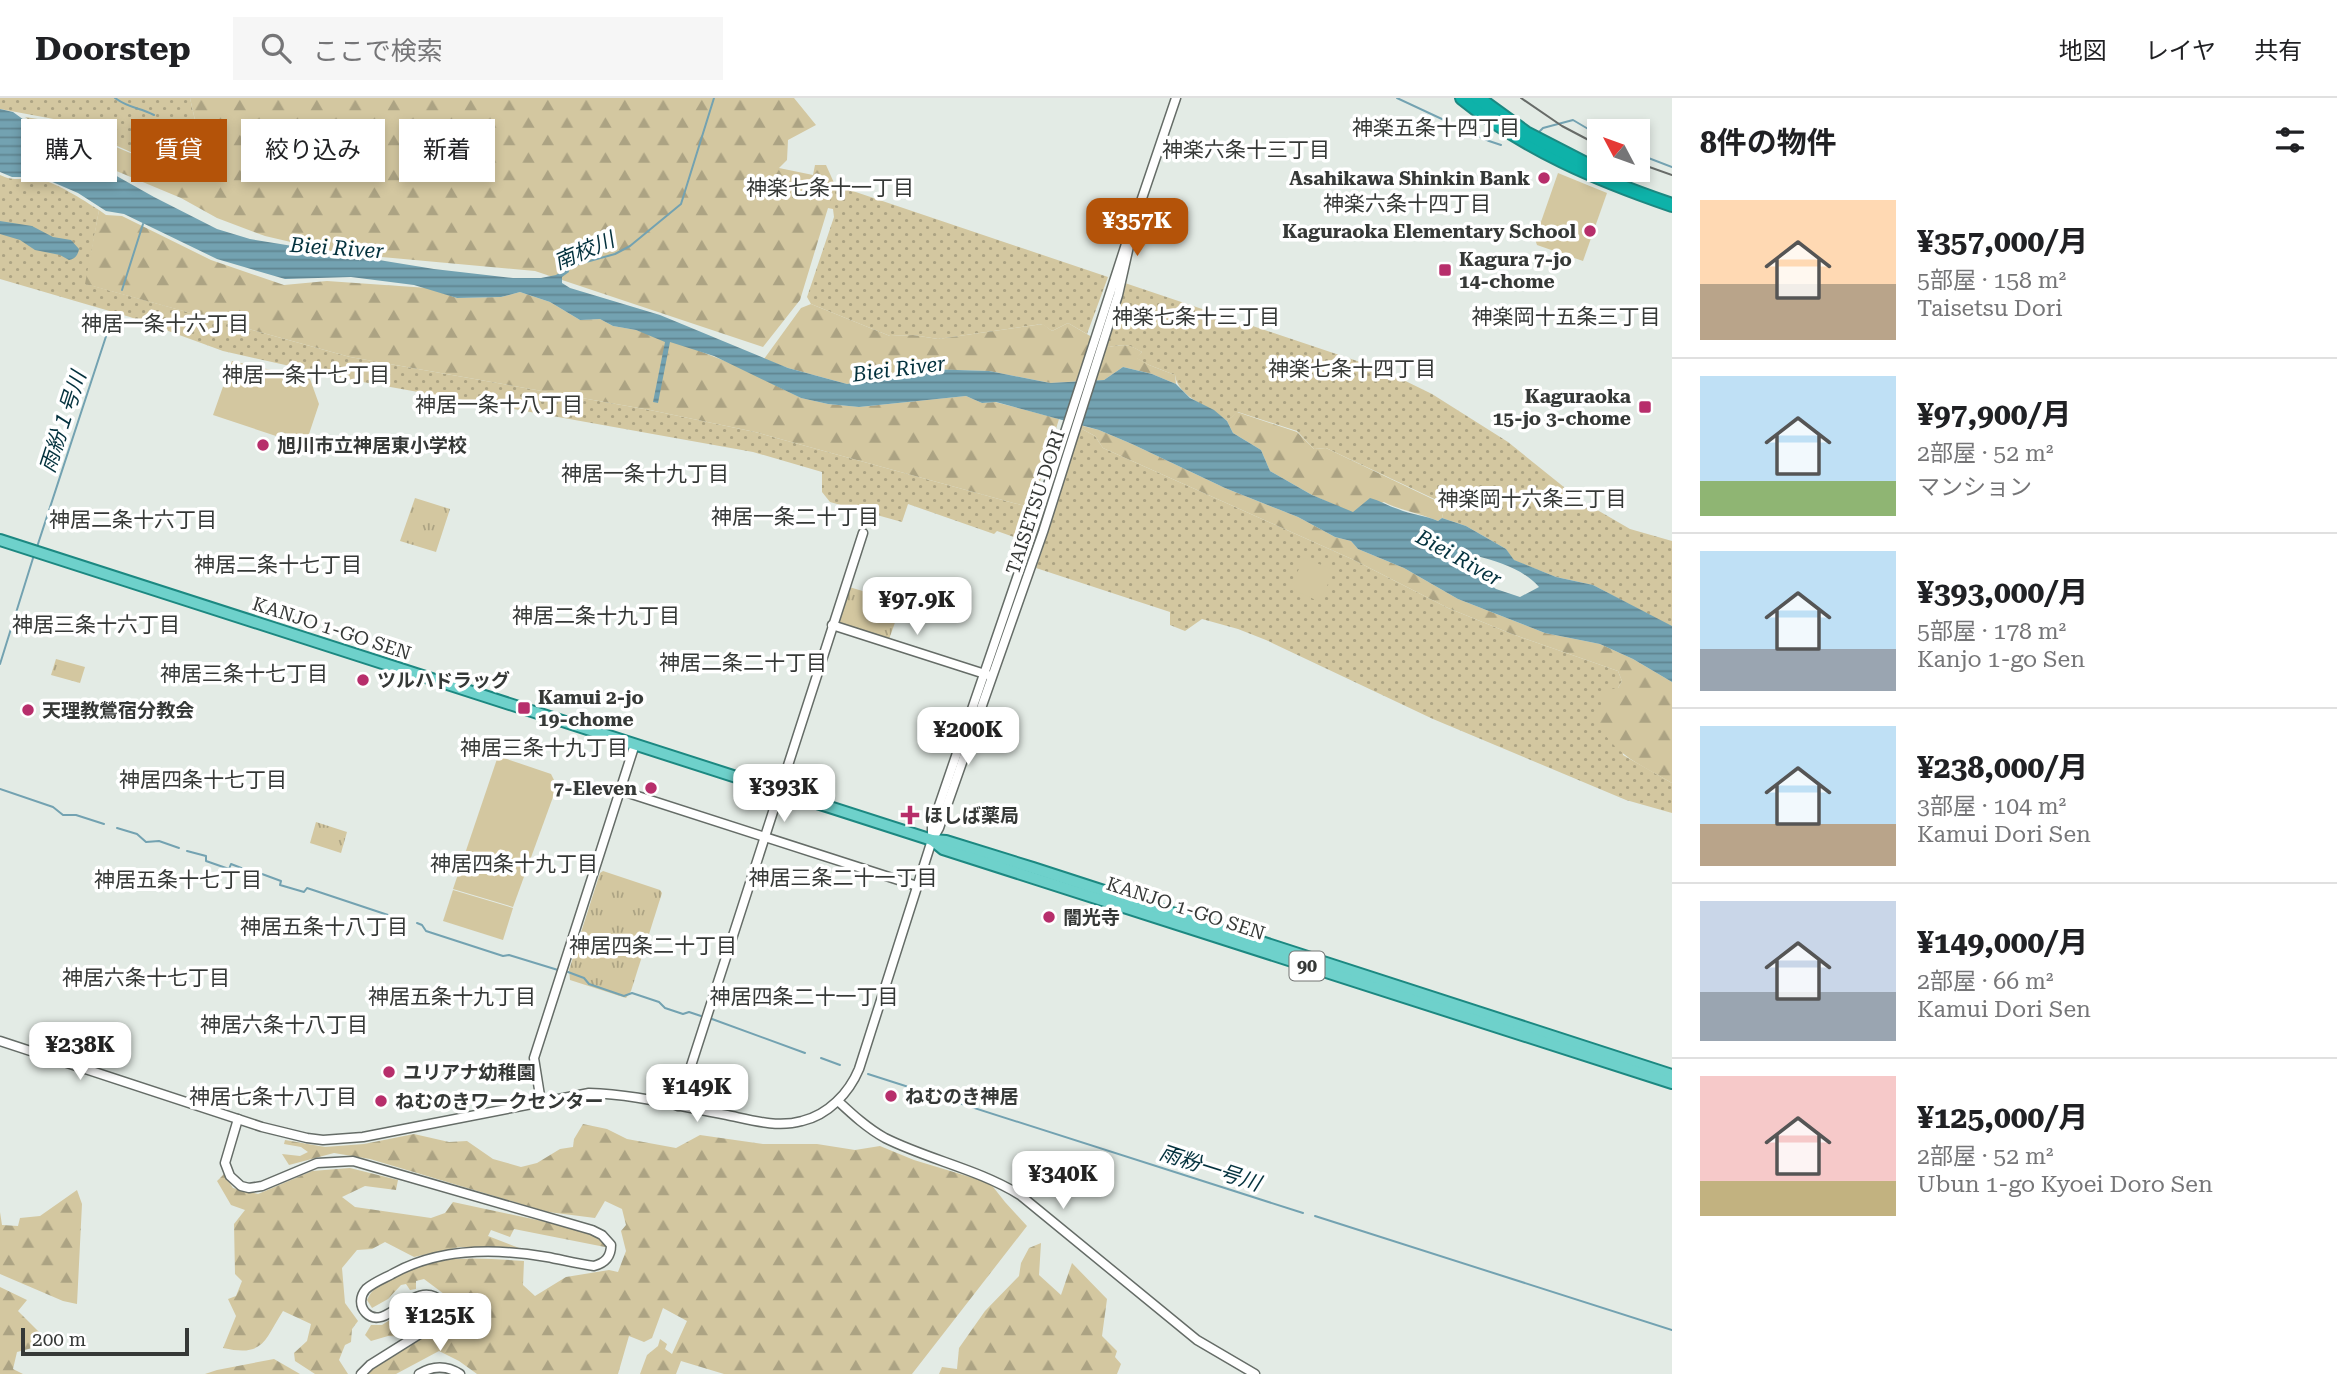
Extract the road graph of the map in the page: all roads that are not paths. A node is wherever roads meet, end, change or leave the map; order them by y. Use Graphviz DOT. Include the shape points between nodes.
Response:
graph roads {
  1 [pos="1176,98"];
  2 [pos="1462,98"];
  3 [pos="1478,98"];
  4 [pos="1672,196"];
  5 [pos="1672,205"];
  6 [pos="1136,215"];
  7 [pos="863,533"];
  8 [pos="0,540"];
  9 [pos="832,625"];
  10 [pos="988,674"];
  11 [pos="635,744"];
  12 [pos="780,790"];
  13 [pos="622,791"];
  14 [pos="765,837"];
  15 [pos="932,840"];
  16 [pos="917,886"];
  17 [pos="0,1041"];
  18 [pos="1672,1075"];
  19 [pos="1672,1083"];
  20 [pos="838,1101"];
  21 [pos="541,1102"];
  22 [pos="678,1106"];
  23 [pos="237,1119"];
  24 [pos="362,1374"];
  25 [pos="419,1374"];
  26 [pos="460,1374"];
  27 [pos="1255,1374"];
  1 -- 6 [label="street, TAISETSU DORI"];
  2 -- 5 [label="highway" via="1512,135 1554,158"];
  3 -- 4 [label="highway" via="1557,150"];
  6 -- 10 [label="street, TAISETSU DORI"];
  6 -- 10 [label="street, TAISETSU DORI" via="1118,295 1043,532"];
  7 -- 9 [label="street"];
  8 -- 11 [label="main road, KANJO 1-GO SEN / 90"];
  9 -- 10 [label="street"];
  9 -- 12 [label="street"];
  10 -- 15 [label="street, TAISETSU DORI"];
  11 -- 12 [label="main road, KANJO 1-GO SEN / 90"];
  11 -- 13 [label="street"];
  12 -- 14 [label="street"];
  12 -- 15 [label="main road, KANJO 1-GO SEN / 90"];
  13 -- 14 [label="street"];
  13 -- 21 [label="street" via="534,1058"];
  14 -- 16 [label="street"];
  14 -- 22 [label="street"];
  15 -- 16 [label="street, TAISETSU DORI"];
  15 -- 18 [label="main road, KANJO 1-GO SEN / 90" via="1033,868"];
  15 -- 19 [label="main road, KANJO 1-GO SEN / 90" via="943,849"];
  16 -- 20 [label="street, TAISETSU DORI" via="859,1069"];
  17 -- 23 [label="street"];
  20 -- 22 [label="street" via="813,1118 782,1124"];
  20 -- 27 [label="street" via="885,1138 989,1177 1020,1195 1197,1340"];
  21 -- 22 [label="street" via="606,1094"];
  21 -- 23 [label="street" via="338,1139 307,1138"];
  23 -- 24 [label="street" via="225,1163 241,1186 262,1186 317,1163 354,1161 592,1230 611,1245 608,1257 594,1266 497,1252 441,1254 410,1264 371,1285 360,1300 363,1310 375,1318 386,1315 422,1293 442,1301 443,1315"];
  25 -- 26 [label="street" via="441,1367"];
}
